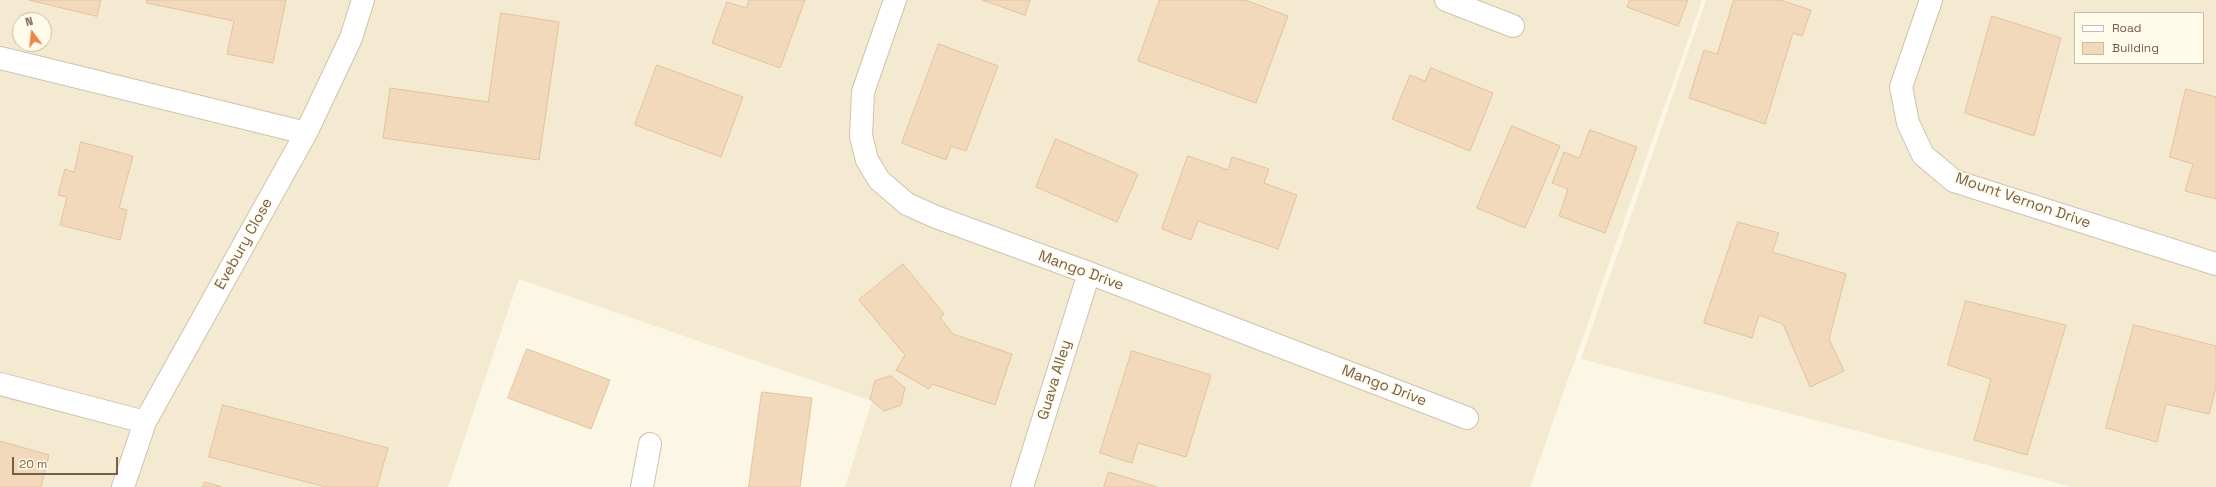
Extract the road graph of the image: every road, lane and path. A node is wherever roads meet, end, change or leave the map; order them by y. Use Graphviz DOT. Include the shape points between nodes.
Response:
graph roads {
  1 [pos="363,0"];
  2 [pos="895,0"];
  3 [pos="1446,0"];
  4 [pos="1931,0"];
  5 [pos="1513,26"];
  6 [pos="0,58"];
  7 [pos="306,133"];
  8 [pos="2216,264"];
  9 [pos="1089,273"];
  10 [pos="0,384"];
  11 [pos="1467,418"];
  12 [pos="145,422"];
  13 [pos="650,444"];
  14 [pos="123,487"];
  15 [pos="642,487"];
  16 [pos="1022,487"];
  1 -- 7 [label="street, Evebury Close" via="351,38"];
  2 -- 9 [label="street, Mango Drive" via="862,92 861,136 867,160 879,180 907,204 936,217"];
  3 -- 5 [label="street"];
  4 -- 8 [label="street, Mount Vernon Drive" via="1901,87 1908,123 1924,155 1954,181"];
  6 -- 7 [label="street"];
  7 -- 12 [label="street, Evebury Close"];
  9 -- 11 [label="street, Mango Drive"];
  9 -- 16 [label="street, Guava Alley"];
  10 -- 12 [label="street"];
  12 -- 14 [label="street, Evebury Close"];
  13 -- 15 [label="street"];
}
